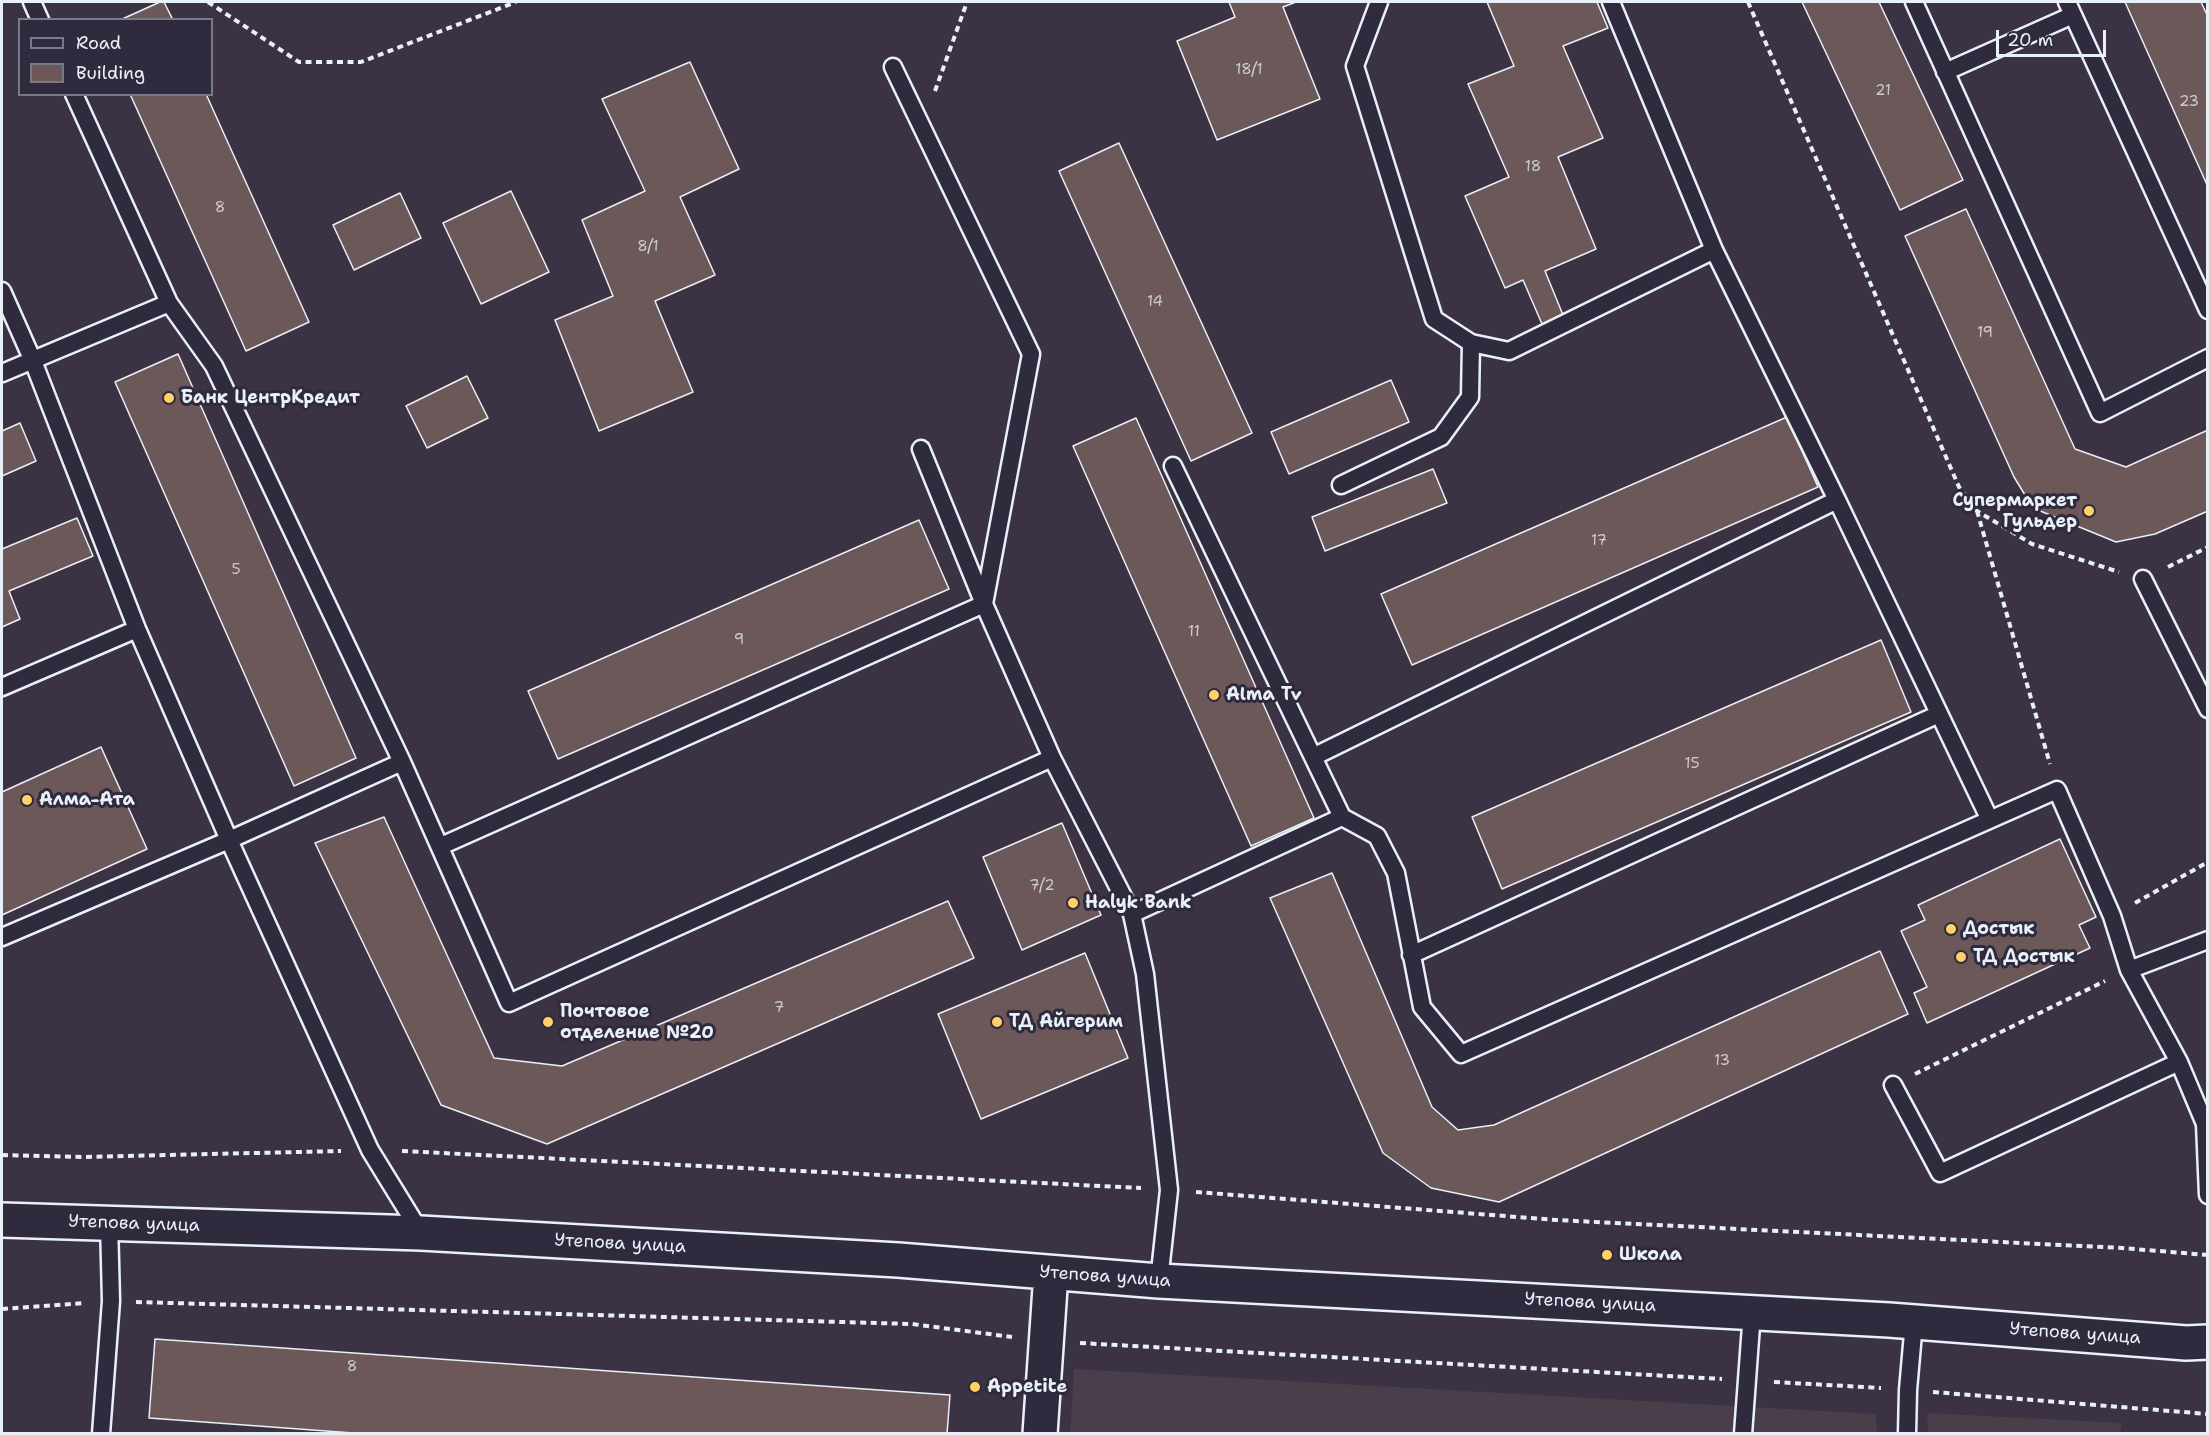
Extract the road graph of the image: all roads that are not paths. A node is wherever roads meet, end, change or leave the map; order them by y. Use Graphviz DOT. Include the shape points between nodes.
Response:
graph roads {
  1 [pos="32,2"];
  2 [pos="1379,2"];
  3 [pos="1611,2"];
  4 [pos="1914,2"];
  5 [pos="2070,8"];
  6 [pos="39,18"];
  7 [pos="893,66"];
  8 [pos="1945,72"];
  9 [pos="75,96"];
  10 [pos="1714,250"];
  11 [pos="2,291"];
  12 [pos="169,303"];
  13 [pos="2208,310"];
  14 [pos="1471,343"];
  15 [pos="2208,358"];
  16 [pos="33,361"];
  17 [pos="2,373"];
  18 [pos="921,449"];
  19 [pos="1173,466"];
  20 [pos="1341,485"];
  21 [pos="1837,500"];
  22 [pos="2143,579"];
  23 [pos="984,604"];
  24 [pos="137,629"];
  25 [pos="2,687"];
  26 [pos="2208,710"];
  27 [pos="1939,714"];
  28 [pos="1313,757"];
  29 [pos="1052,758"];
  30 [pos="402,762"];
  31 [pos="1342,818"];
  32 [pos="1989,818"];
  33 [pos="229,840"];
  34 [pos="441,846"];
  35 [pos="1132,914"];
  36 [pos="2,937"];
  37 [pos="2208,940"];
  38 [pos="1411,955"];
  39 [pos="2129,969"];
  40 [pos="2179,1062"];
  41 [pos="1893,1085"];
  42 [pos="2208,1195"];
  43 [pos="2,1220"];
  44 [pos="108,1222"];
  45 [pos="421,1233"];
  46 [pos="1051,1273"];
  47 [pos="1159,1281"];
  48 [pos="1752,1312"];
  49 [pos="1914,1322"];
  50 [pos="2208,1342"];
  51 [pos="101,1434"];
  52 [pos="1040,1434"];
  53 [pos="1743,1434"];
  54 [pos="1908,1434"];
  1 -- 6 [label="lane"];
  2 -- 14 [label="lane" via="1355,66 1434,320"];
  3 -- 10 [label="lane"];
  4 -- 8 [label="lane"];
  5 -- 8 [label="lane"];
  5 -- 13 [label="lane"];
  7 -- 23 [label="lane" via="1031,354"];
  8 -- 15 [label="lane" via="2100,413"];
  9 -- 12 [label="lane"];
  10 -- 14 [label="lane" via="1509,351"];
  10 -- 21 [label="lane"];
  11 -- 16 [label="lane"];
  12 -- 16 [label="lane"];
  12 -- 30 [label="lane" via="214,366"];
  14 -- 20 [label="lane" via="1470,397 1441,437"];
  16 -- 17 [label="lane"];
  16 -- 24 [label="lane"];
  18 -- 23 [label="lane"];
  19 -- 28 [label="lane"];
  21 -- 27 [label="lane"];
  21 -- 28 [label="lane"];
  22 -- 26 [label="lane"];
  23 -- 29 [label="lane"];
  23 -- 34 [label="lane"];
  24 -- 25 [label="lane"];
  24 -- 33 [label="lane"];
  27 -- 32 [label="lane"];
  27 -- 38 [label="lane"];
  28 -- 31 [label="lane"];
  29 -- 34 [label="lane" via="510,1003"];
  29 -- 35 [label="lane"];
  30 -- 33 [label="lane"];
  30 -- 34 [label="lane"];
  31 -- 35 [label="lane"];
  31 -- 38 [label="lane" via="1377,836 1396,873"];
  32 -- 38 [label="lane" via="1461,1054 1422,1007"];
  32 -- 39 [label="lane" via="2057,790 2112,916"];
  33 -- 36 [label="lane"];
  33 -- 45 [label="lane" via="370,1150"];
  35 -- 47 [label="lane" via="1145,974 1169,1190"];
  37 -- 39 [label="lane"];
  39 -- 40 [label="lane"];
  40 -- 41 [label="lane" via="1940,1173"];
  40 -- 42 [label="lane" via="2205,1124"];
  43 -- 44 [label="street, Утепова улица"];
  44 -- 45 [label="street, Утепова улица"];
  44 -- 51 [label="lane" via="111,1301"];
  45 -- 46 [label="street, Утепова улица" via="898,1260"];
  46 -- 47 [label="street, Утепова улица"];
  46 -- 52 [label="street"];
  47 -- 48 [label="street, Утепова улица"];
  48 -- 49 [label="street, Утепова улица"];
  48 -- 53 [label="lane"];
  49 -- 50 [label="street, Утепова улица"];
  49 -- 54 [label="lane"];
}
